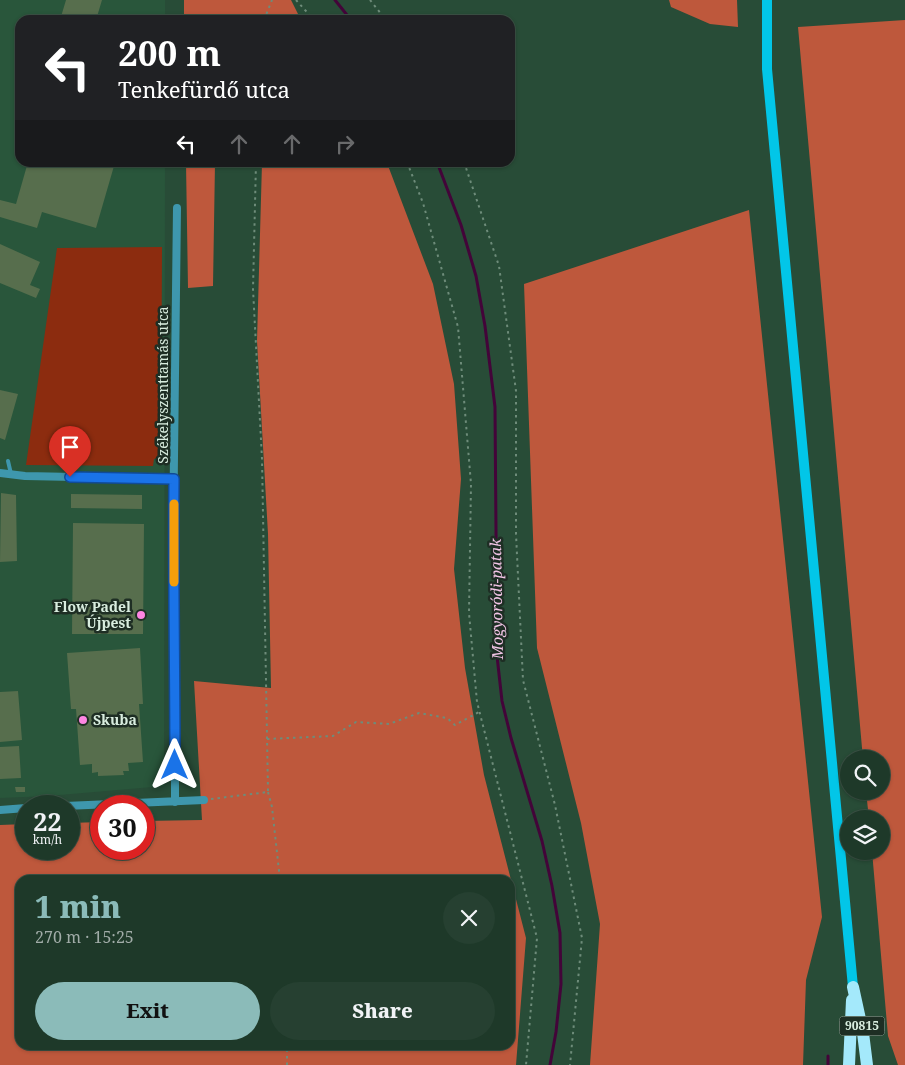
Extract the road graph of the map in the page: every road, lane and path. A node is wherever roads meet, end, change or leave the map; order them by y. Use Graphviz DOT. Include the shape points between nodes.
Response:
graph roads {
  1 [pos="272,0"];
  2 [pos="296,0"];
  3 [pos="370,0"];
  4 [pos="767,0"];
  5 [pos="266,15"];
  6 [pos="310,15"];
  7 [pos="382,15"];
  8 [pos="256,167"];
  9 [pos="409,167"];
  10 [pos="466,167"];
  11 [pos="177,208"];
  12 [pos="8,460"];
  13 [pos="0,472"];
  14 [pos="11,474"];
  15 [pos="174,479"];
  16 [pos="479,712"];
  17 [pos="267,740"];
  18 [pos="268,792"];
  19 [pos="204,800"];
  20 [pos="175,802"];
  21 [pos="80,805"];
  22 [pos="15,809"];
  23 [pos="0,810"];
  24 [pos="281,875"];
  25 [pos="853,987"];
  26 [pos="287,1050"];
  27 [pos="286,1065"];
  28 [pos="526,1065"];
  29 [pos="570,1065"];
  30 [pos="848,1065"];
  31 [pos="859,1065"];
  32 [pos="867,1065"];
  1 -- 5 [label="path"];
  2 -- 6 [label="path"];
  3 -- 7 [label="path"];
  4 -- 25 [label="main road" via="766,69"];
  8 -- 17 [label="path" via="253,289 262,459"];
  9 -- 16 [label="path" via="423,203 458,327 471,484 469,613"];
  10 -- 29 [label="path" via="499,266 516,390 516,534 524,680 555,804 582,938"];
  11 -- 15 [label="street, Székelyszenttamás utca"];
  12 -- 14 [label="lane"];
  13 -- 14 [label="street"];
  14 -- 15 [label="street"];
  15 -- 20 [label="street, Székelyszenttamás utca"];
  16 -- 17 [label="path" via="455,725 447,718 419,713 389,724 356,722 333,736"];
  16 -- 28 [label="path" via="537,938"];
  17 -- 18 [label="path"];
  18 -- 19 [label="path"];
  18 -- 24 [label="path"];
  19 -- 20 [label="street"];
  20 -- 21 [label="street"];
  22 -- 23 [label="street"];
  25 -- 30 [label="highway"];
  25 -- 31 [label="highway"];
  25 -- 32 [label="highway, 90815" via="864,1033"];
  26 -- 27 [label="path"];
}
